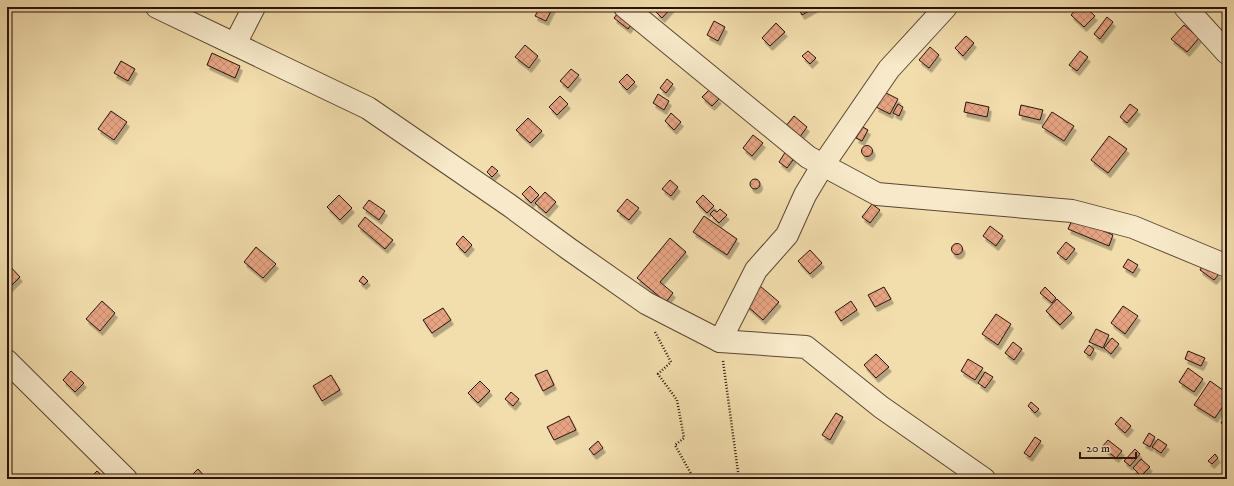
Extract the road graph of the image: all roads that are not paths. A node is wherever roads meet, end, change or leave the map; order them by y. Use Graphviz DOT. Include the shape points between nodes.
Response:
graph roads {
  1 [pos="157,7"];
  2 [pos="254,7"];
  3 [pos="625,7"];
  4 [pos="946,7"];
  5 [pos="1186,7"];
  6 [pos="235,44"];
  7 [pos="1227,53"];
  8 [pos="823,165"];
  9 [pos="1227,266"];
  10 [pos="720,341"];
  11 [pos="7,361"];
  12 [pos="126,479"];
  13 [pos="984,479"];
  1 -- 6 [label="street"];
  2 -- 6 [label="street"];
  3 -- 8 [label="street" via="808,157"];
  4 -- 8 [label="street" via="889,69"];
  5 -- 7 [label="street"];
  6 -- 10 [label="street" via="368,108 646,303"];
  8 -- 9 [label="street" via="877,194 1072,211 1133,227"];
  8 -- 10 [label="street" via="805,195 787,235 756,270"];
  10 -- 13 [label="street" via="806,347 881,407"];
  11 -- 12 [label="street"];
}
